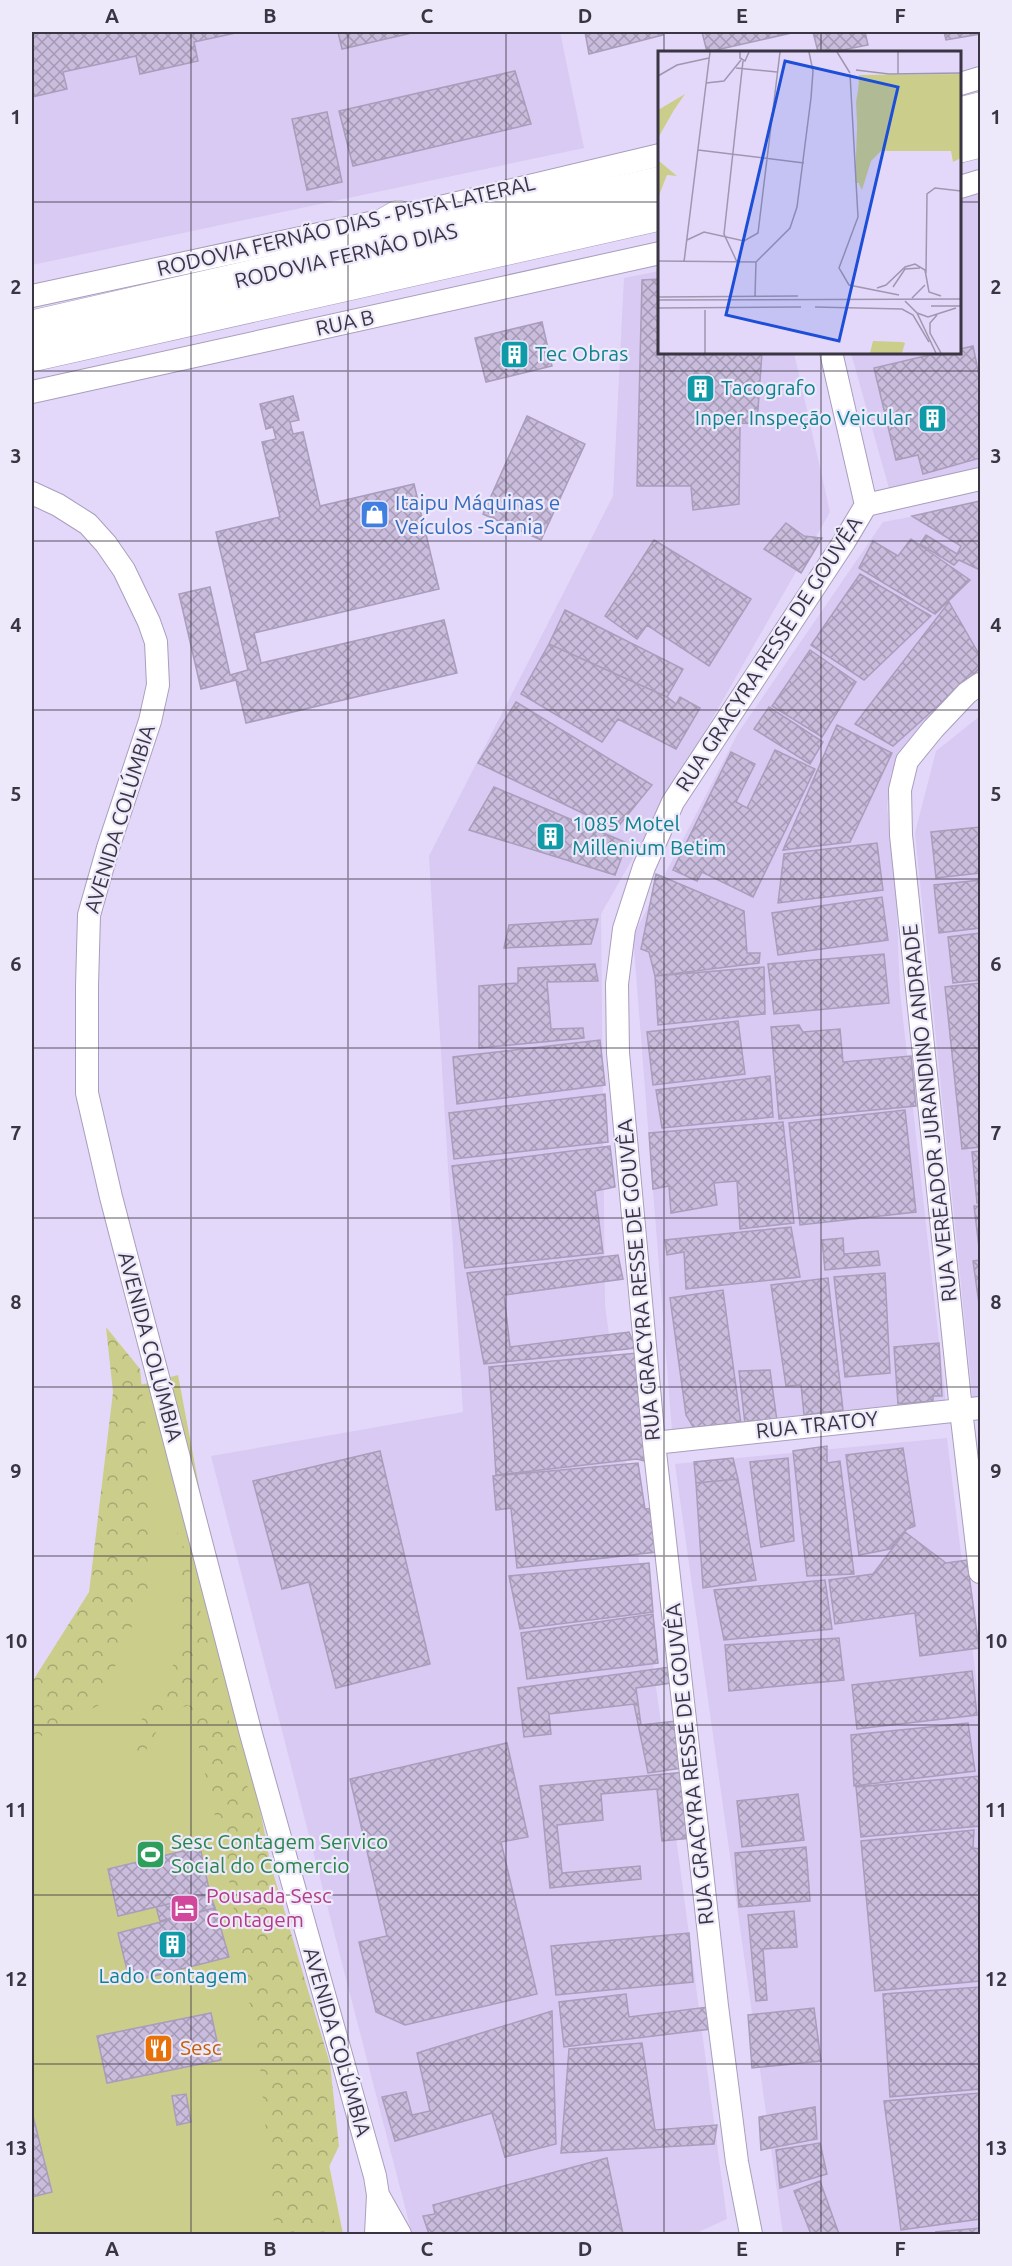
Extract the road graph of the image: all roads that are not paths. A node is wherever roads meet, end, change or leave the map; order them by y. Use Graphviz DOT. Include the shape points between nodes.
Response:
graph roads {
  1 [pos="981,78"];
  2 [pos="961,84"];
  3 [pos="981,109"];
  4 [pos="961,114"];
  5 [pos="981,141"];
  6 [pos="961,146"];
  7 [pos="658,155"];
  8 [pos="981,181"];
  9 [pos="658,183"];
  10 [pos="961,187"];
  11 [pos="658,214"];
  12 [pos="398,217"];
  13 [pos="619,223"];
  14 [pos="658,228"];
  15 [pos="658,253"];
  16 [pos="224,284"];
  17 [pos="32,296"];
  18 [pos="32,327"];
  19 [pos="831,354"];
  20 [pos="32,355"];
  21 [pos="32,392"];
  22 [pos="981,479"];
  23 [pos="32,493"];
  24 [pos="866,504"];
  25 [pos="981,684"];
  26 [pos="971,1409"];
  27 [pos="654,1443"];
  28 [pos="981,1572"];
  29 [pos="378,2195"];
  30 [pos="376,2235"];
  31 [pos="400,2235"];
  32 [pos="752,2235"];
  1 -- 2 [label="street"];
  3 -- 4 [label="highway"];
  5 -- 6 [label="highway"];
  7 -- 12 [label="street, RODOVIA FERNÃO DIAS - PISTA LATERAL"];
  8 -- 10 [label="street"];
  9 -- 16 [label="highway, RODOVIA FERNÃO DIAS"];
  11 -- 13 [label="highway, RODOVIA FERNÃO DIAS"];
  12 -- 16 [label="highway" via="372,232 242,273"];
  12 -- 17 [label="street, RODOVIA FERNÃO DIAS - PISTA LATERAL"];
  13 -- 14 [label="highway"];
  13 -- 20 [label="highway, RODOVIA FERNÃO DIAS"];
  15 -- 21 [label="street, RUA B"];
  16 -- 18 [label="highway, RODOVIA FERNÃO DIAS"];
  19 -- 24 [label="street"];
  22 -- 24 [label="street, RUA GRACYRA RESSE DE GOUVÊA"];
  23 -- 29 [label="street, AVENIDA COLÚMBIA" via="87,524 106,544 124,570 156,642 158,685 150,721 89,915 87,1093 245,1711"];
  24 -- 27 [label="street, RUA GRACYRA RESSE DE GOUVÊA" via="672,802 644,867 624,929 616,984 618,1053"];
  25 -- 26 [label="street, RUA VEREADOR JURANDINO ANDRADE" via="933,729 907,761 900,790 901,835"];
  26 -- 27 [label="street, RUA TRATOY"];
  26 -- 28 [label="street, RUA VEREADOR JURANDINO ANDRADE"];
  27 -- 32 [label="street, RUA GRACYRA RESSE DE GOUVÊA" via="719,2017 737,2162"];
  29 -- 30 [label="street"];
  29 -- 31 [label="street, AVENIDA COLÚMBIA"];
}
